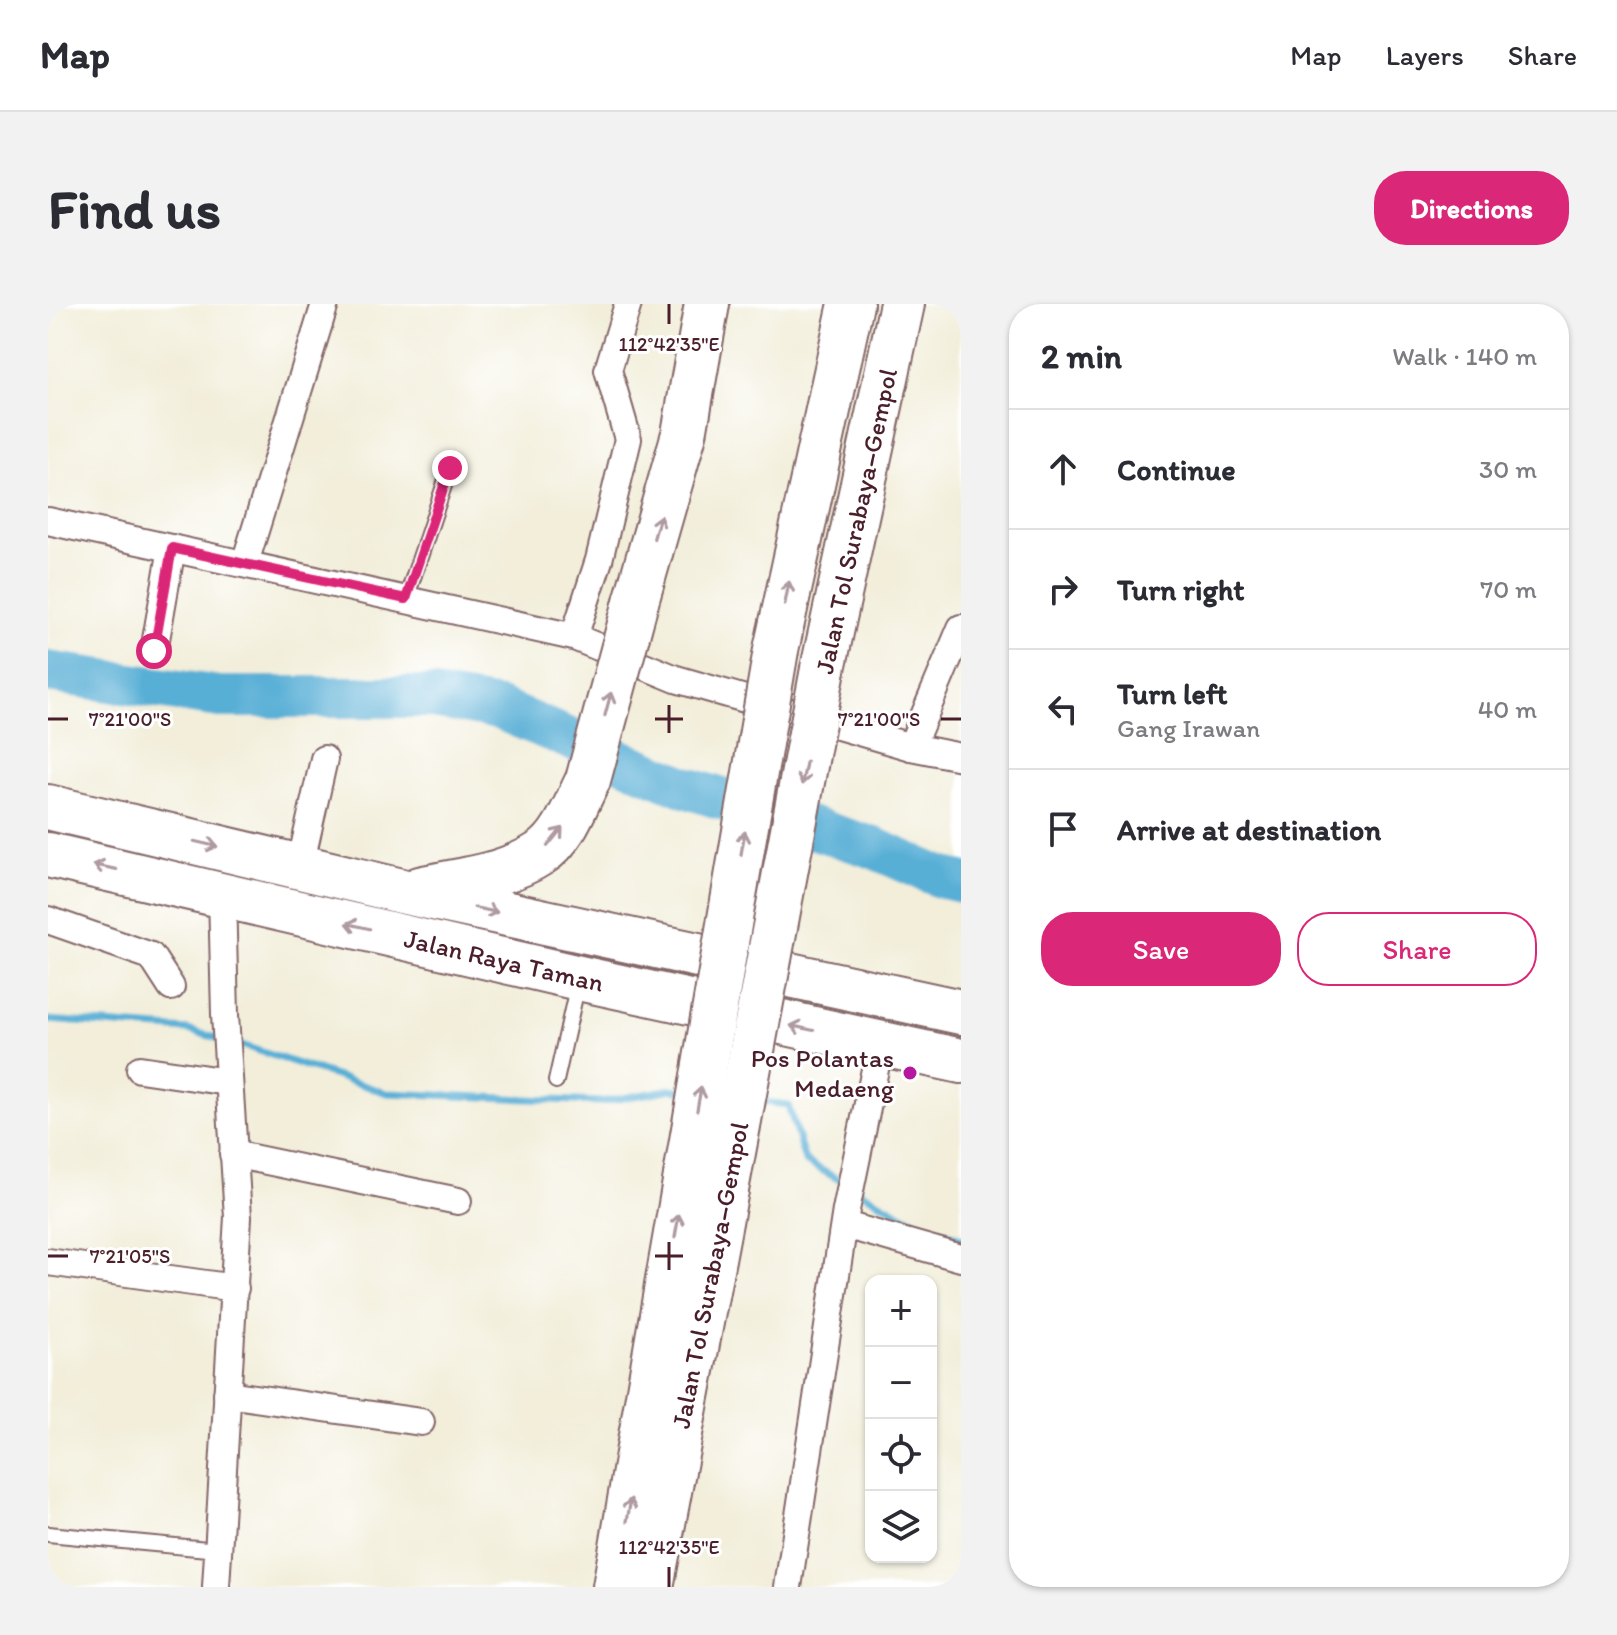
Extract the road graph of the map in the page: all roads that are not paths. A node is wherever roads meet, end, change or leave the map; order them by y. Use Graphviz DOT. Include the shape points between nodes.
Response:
graph roads {
  1 [pos="325,304"];
  2 [pos="628,304"];
  3 [pos="707,304"];
  4 [pos="821,304"];
  5 [pos="851,304"];
  6 [pos="902,304"];
  7 [pos="450,468"];
  8 [pos="48,521"];
  9 [pos="799,535"];
  10 [pos="172,548"];
  11 [pos="245,563"];
  12 [pos="406,599"];
  13 [pos="961,628"];
  14 [pos="574,637"];
  15 [pos="154,651"];
  16 [pos="911,747"];
  17 [pos="961,757"];
  18 [pos="324,759"];
  19 [pos="48,807"];
  20 [pos="48,855"];
  21 [pos="300,866"];
  22 [pos="406,892"];
  23 [pos="222,893"];
  24 [pos="48,920"];
  25 [pos="579,978"];
  26 [pos="171,987"];
  27 [pos="955,1015"];
  28 [pos="880,1045"];
  29 [pos="961,1061"];
  30 [pos="140,1069"];
  31 [pos="228,1072"];
  32 [pos="556,1081"];
  33 [pos="233,1154"];
  34 [pos="706,1183"];
  35 [pos="458,1201"];
  36 [pos="846,1218"];
  37 [pos="961,1258"];
  38 [pos="48,1262"];
  39 [pos="235,1288"];
  40 [pos="227,1394"];
  41 [pos="421,1422"];
  42 [pos="48,1534"];
  43 [pos="218,1550"];
  44 [pos="216,1587"];
  45 [pos="615,1587"];
  46 [pos="651,1587"];
  47 [pos="788,1587"];
  1 -- 11 [label="street"];
  2 -- 14 [label="street" via="608,370 628,439"];
  22 -- 3 [label="highway, one-way, bridge" via="503,870 543,852 588,780 684,434"];
  4 -- 9 [label="highway"];
  5 -- 9 [label="highway, Jalan Tol Surabaya–Gempol"];
  6 -- 34 [label="highway, Jalan Tol Surabaya–Gempol, one-way, bridge"];
  7 -- 12 [label="lane"];
  8 -- 10 [label="street"];
  34 -- 9 [label="highway, Jalan Tol Surabaya–Gempol, one-way, bridge" via="776,650"];
  10 -- 11 [label="street"];
  10 -- 15 [label="street"];
  11 -- 12 [label="street"];
  12 -- 14 [label="street"];
  13 -- 16 [label="street"];
  14 -- 16 [label="street" via="676,679"];
  16 -- 17 [label="street"];
  18 -- 21 [label="street"];
  19 -- 21 [label="highway, Jalan Raya Taman, one-way"];
  23 -- 20 [label="highway, Jalan Raya Taman, one-way"];
  21 -- 22 [label="highway, Jalan Raya Taman"];
  22 -- 27 [label="highway, Jalan Raya Taman, one-way"];
  25 -- 23 [label="highway, Jalan Raya Taman, one-way"];
  23 -- 31 [label="street"];
  24 -- 26 [label="street" via="151,956"];
  28 -- 25 [label="highway, Jalan Raya Taman, one-way"];
  25 -- 32 [label="lane"];
  28 -- 29 [label="highway, Jalan Raya Taman"];
  28 -- 36 [label="street"];
  30 -- 31 [label="street"];
  31 -- 33 [label="street"];
  33 -- 35 [label="street"];
  33 -- 39 [label="street" via="238,1217"];
  45 -- 34 [label="highway, Jalan Tol Surabaya–Gempol, one-way"];
  34 -- 46 [label="highway, Jalan Tol Surabaya–Gempol"];
  36 -- 37 [label="street"];
  36 -- 47 [label="street"];
  38 -- 39 [label="street"];
  39 -- 40 [label="street"];
  40 -- 41 [label="street"];
  40 -- 43 [label="street"];
  42 -- 43 [label="lane"];
  43 -- 44 [label="street"];
}
